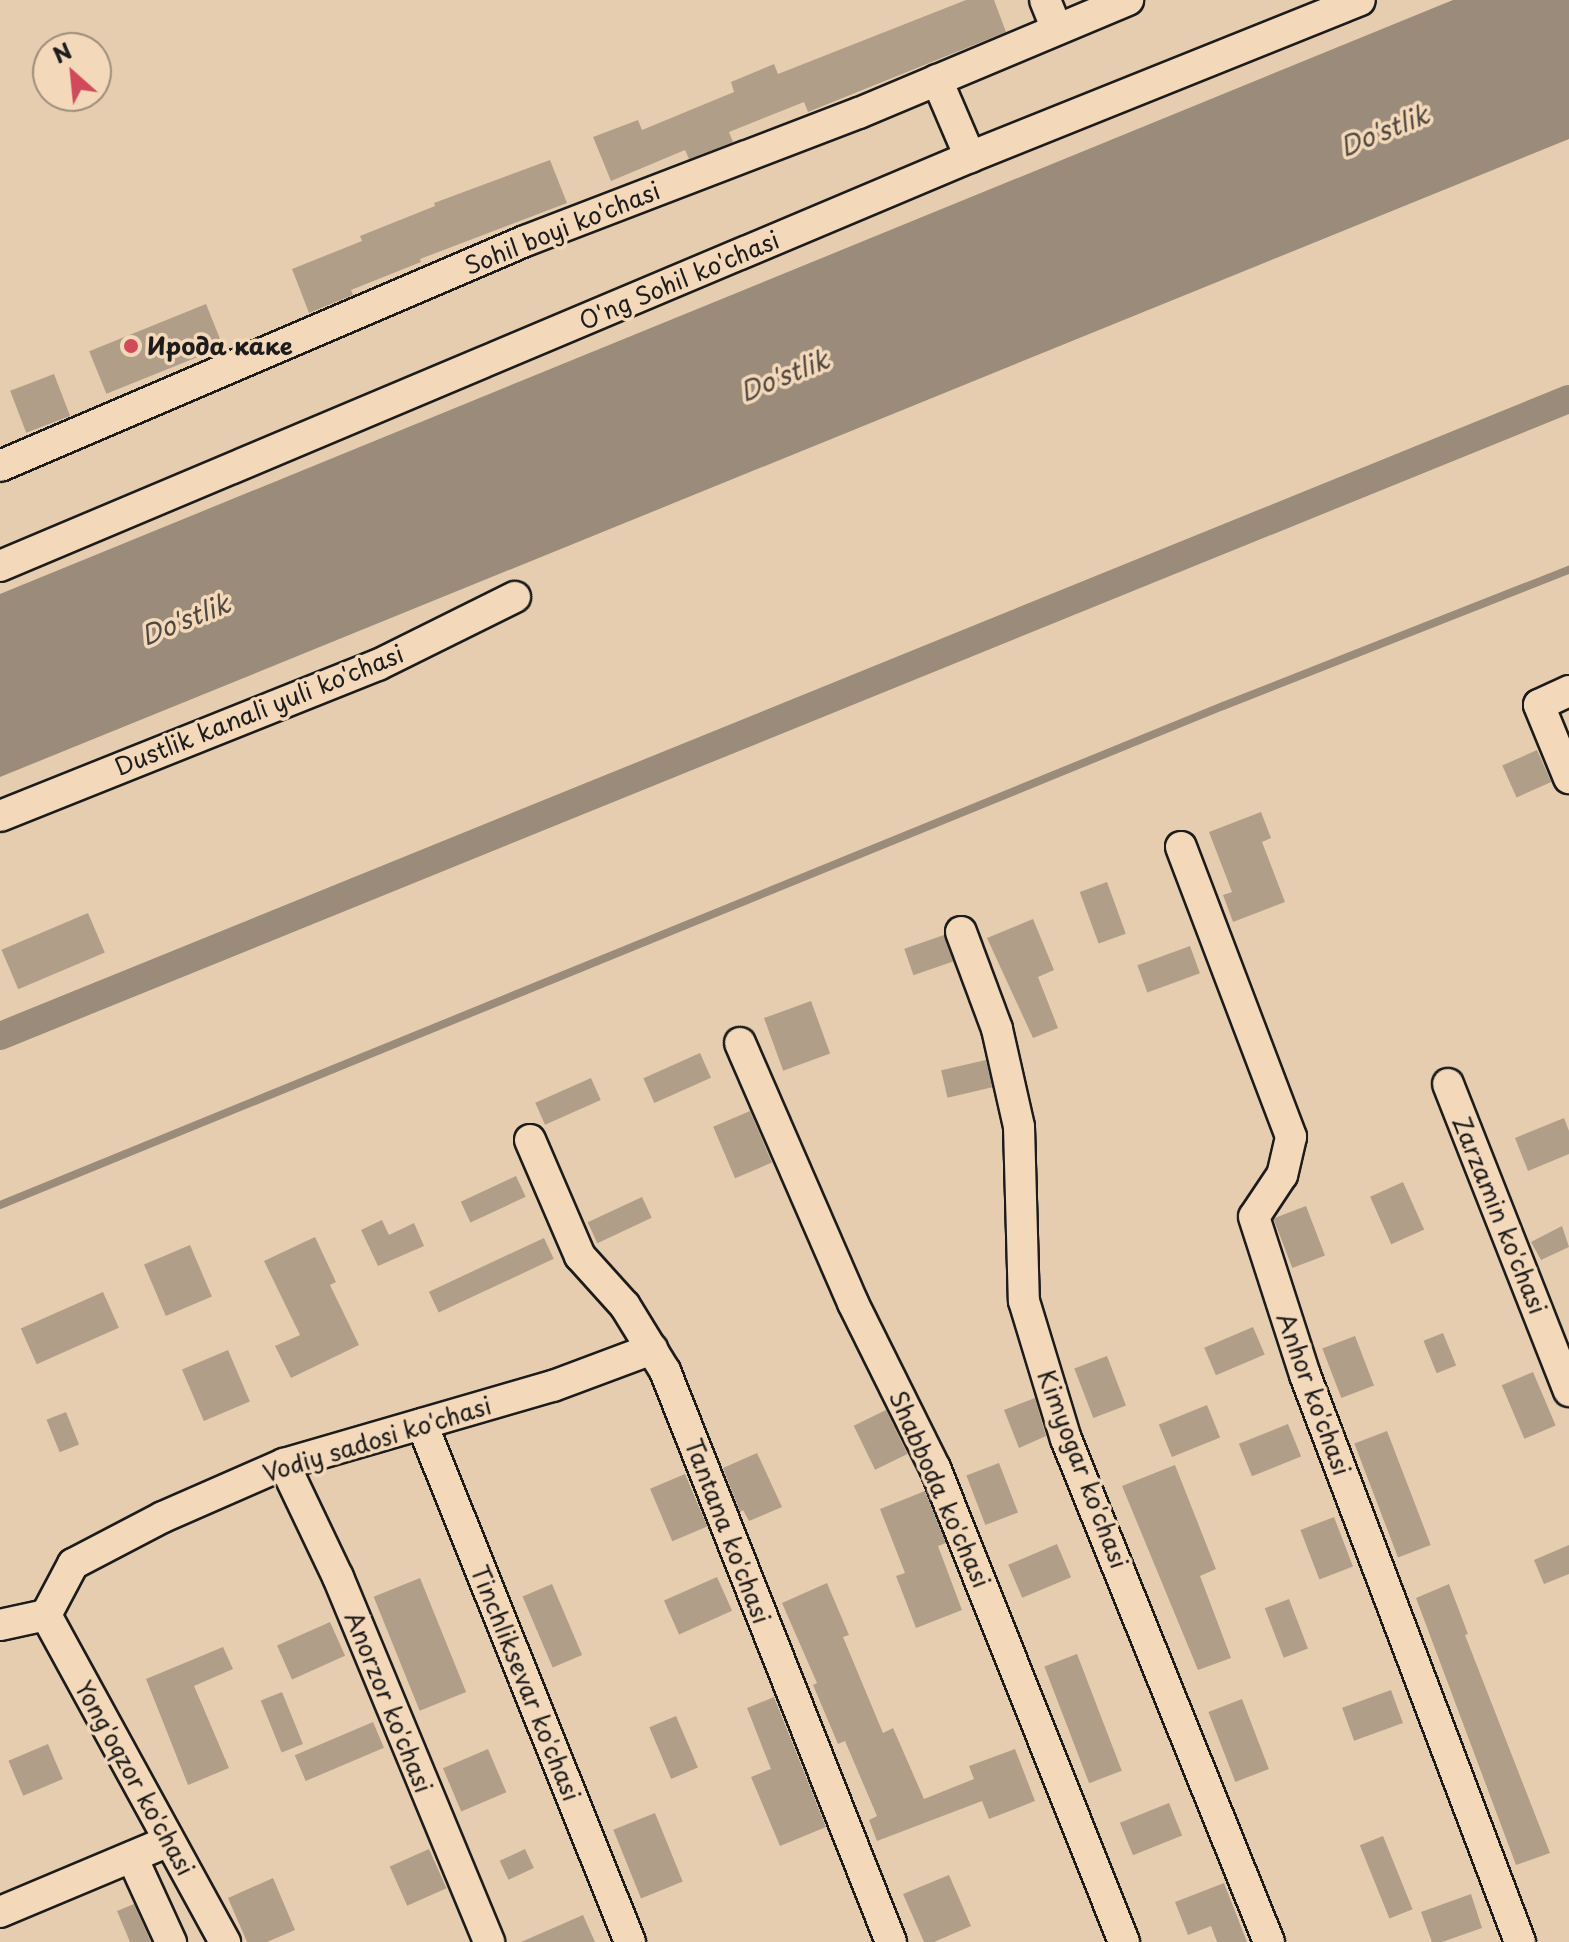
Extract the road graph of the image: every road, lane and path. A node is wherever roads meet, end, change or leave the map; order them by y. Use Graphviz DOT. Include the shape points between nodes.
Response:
graph roads {
  1 [pos="1045,0"];
  2 [pos="1128,0"];
  3 [pos="1360,0"];
  4 [pos="1057,29"];
  5 [pos="937,80"];
  6 [pos="970,157"];
  7 [pos="0,466"];
  8 [pos="0,566"];
  9 [pos="515,597"];
  10 [pos="1569,691"];
  11 [pos="1569,778"];
  12 [pos="0,816"];
  13 [pos="1181,847"];
  14 [pos="961,932"];
  15 [pos="740,1043"];
  16 [pos="1448,1084"];
  17 [pos="530,1140"];
  18 [pos="652,1349"];
  19 [pos="1569,1391"];
  20 [pos="422,1424"];
  21 [pos="284,1464"];
  22 [pos="46,1615"];
  23 [pos="0,1625"];
  24 [pos="169,1841"];
  25 [pos="132,1857"];
  26 [pos="0,1912"];
  27 [pos="171,1942"];
  28 [pos="225,1942"];
  29 [pos="489,1942"];
  30 [pos="630,1942"];
  31 [pos="891,1942"];
  32 [pos="1124,1942"];
  33 [pos="1269,1942"];
  34 [pos="1520,1942"];
  1 -- 4 [label="street"];
  2 -- 4 [label="street, Sohil boyi ko'chasi"];
  3 -- 6 [label="street, O'ng Sohil ko'chasi"];
  4 -- 5 [label="street, Sohil boyi ko'chasi"];
  5 -- 6 [label="street"];
  5 -- 7 [label="street, Sohil boyi ko'chasi" via="525,241"];
  6 -- 8 [label="street, O'ng Sohil ko'chasi"];
  9 -- 12 [label="street, Dustlik kanali yuli ko'chasi" via="378,665"];
  10 -- 11 [label="street" via="1539,705"];
  13 -- 34 [label="street, Anhor ko'chasi" via="1291,1137 1282,1175 1254,1217 1305,1375"];
  14 -- 33 [label="street, Kimyogar ko'chasi" via="997,1029 1019,1127 1024,1301 1047,1378 1066,1439"];
  15 -- 32 [label="street, Shabboda ko'chasi" via="853,1303 935,1468"];
  16 -- 19 [label="street, Zarzamin ko'chasi"];
  17 -- 18 [label="street, Tantana ko'chasi" via="580,1256 625,1306"];
  18 -- 20 [label="street, Vodiy sadosi ko'chasi" via="553,1386"];
  18 -- 31 [label="street, Tantana ko'chasi"];
  20 -- 21 [label="street, Vodiy sadosi ko'chasi"];
  20 -- 30 [label="street, Tinchliksevar ko'chasi"];
  21 -- 22 [label="street, Vodiy sadosi ko'chasi" via="73,1564"];
  21 -- 29 [label="street, Anorzor ko'chasi" via="338,1577"];
  22 -- 23 [label="street"];
  22 -- 24 [label="street, Yong'oqzor ko'chasi"];
  24 -- 25 [label="street"];
  24 -- 28 [label="street, Yong'oqzor ko'chasi"];
  25 -- 26 [label="street"];
  25 -- 27 [label="street"];
}
